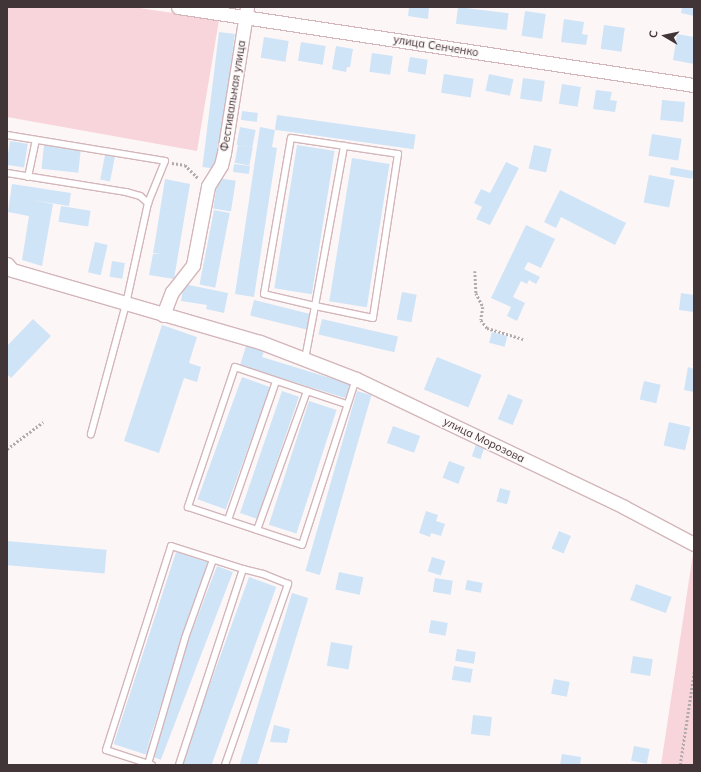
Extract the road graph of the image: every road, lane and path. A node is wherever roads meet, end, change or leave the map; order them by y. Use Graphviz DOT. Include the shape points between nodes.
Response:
graph roads {
  1 [pos="178,7"];
  2 [pos="246,12"];
  3 [pos="694,85"];
  4 [pos="7,134"];
  5 [pos="36,140"];
  6 [pos="344,146"];
  7 [pos="165,161"];
  8 [pos="7,173"];
  9 [pos="28,177"];
  10 [pos="208,186"];
  11 [pos="148,203"];
  12 [pos="7,264"];
  13 [pos="475,270"];
  14 [pos="126,304"];
  15 [pos="314,306"];
  16 [pos="163,315"];
  17 [pos="523,340"];
  18 [pos="305,359"];
  19 [pos="356,379"];
  20 [pos="276,381"];
  21 [pos="307,391"];
  22 [pos="346,404"];
  23 [pos="43,422"];
  24 [pos="91,434"];
  25 [pos="7,449"];
  26 [pos="228,520"];
  27 [pos="257,530"];
  28 [pos="694,544"];
  29 [pos="214,560"];
  30 [pos="243,569"];
  31 [pos="694,672"];
  32 [pos="150,764"];
  33 [pos="179,765"];
  34 [pos="226,765"];
  35 [pos="680,765"];
  1 -- 2 [label="street, улица Сенченко"];
  2 -- 3 [label="street, улица Сенченко"];
  2 -- 10 [label="street, Фестивальная улица" via="224,153 221,165"];
  4 -- 5 [label="lane"];
  5 -- 7 [label="lane"];
  5 -- 9 [label="lane"];
  6 -- 15 [label="lane"];
  6 -- 15 [label="lane" via="291,138 264,294"];
  6 -- 15 [label="lane" via="398,154 373,318"];
  7 -- 10 [label="path" via="185,165"];
  7 -- 11 [label="lane"];
  8 -- 9 [label="lane"];
  9 -- 11 [label="lane" via="126,192 140,196"];
  10 -- 16 [label="street, Фестивальная улица" via="193,266 172,292"];
  11 -- 14 [label="lane"];
  12 -- 14 [label="street, улица Морозова" via="12,270"];
  13 -- 17 [label="path" via="476,293 484,307 481,320 487,328"];
  14 -- 16 [label="street, улица Морозова"];
  14 -- 24 [label="lane"];
  15 -- 18 [label="lane"];
  16 -- 18 [label="street, улица Морозова" via="269,345"];
  18 -- 19 [label="street, улица Морозова"];
  19 -- 22 [label="lane"];
  19 -- 28 [label="street, улица Морозова"];
  20 -- 21 [label="lane"];
  20 -- 26 [label="lane"];
  20 -- 26 [label="lane" via="235,367 188,507"];
  21 -- 22 [label="lane"];
  21 -- 27 [label="lane"];
  22 -- 27 [label="lane" via="302,545"];
  23 -- 25 [label="path"];
  26 -- 27 [label="lane"];
  29 -- 30 [label="lane"];
  29 -- 32 [label="lane" via="185,638"];
  29 -- 32 [label="lane" via="171,546 106,750"];
  30 -- 33 [label="lane"];
  30 -- 34 [label="lane" via="288,584"];
  31 -- 35 [label="path"];
}
